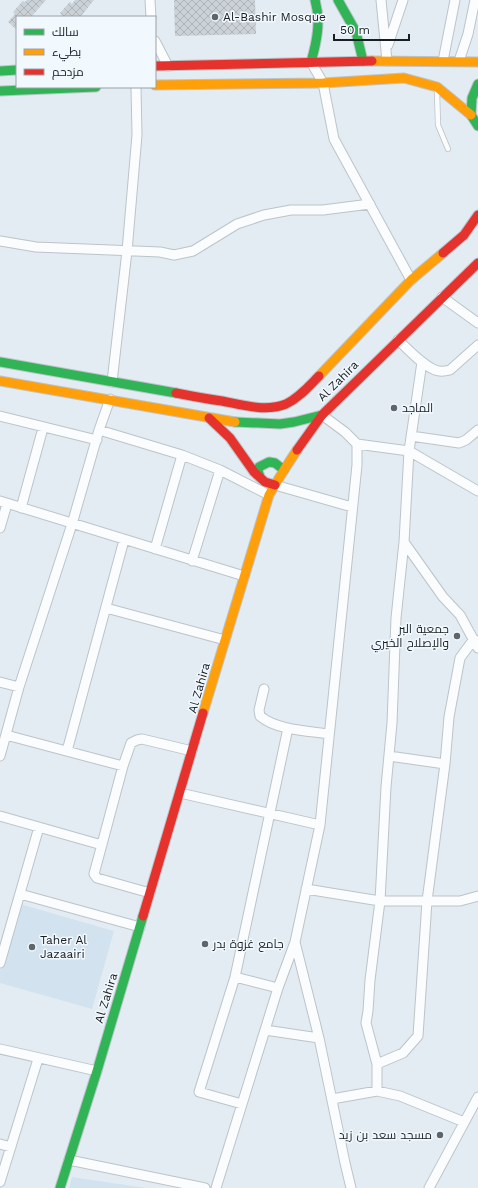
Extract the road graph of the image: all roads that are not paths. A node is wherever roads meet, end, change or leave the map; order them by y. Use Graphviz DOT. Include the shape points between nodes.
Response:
graph roads {
  1 [pos="150,0"];
  2 [pos="315,0"];
  3 [pos="338,0"];
  4 [pos="381,0"];
  5 [pos="403,0"];
  6 [pos="455,0"];
  7 [pos="475,0"];
  8 [pos="151,16"];
  9 [pos="156,43"];
  10 [pos="386,48"];
  11 [pos="363,61"];
  12 [pos="387,61"];
  13 [pos="443,61"];
  14 [pos="459,61"];
  15 [pos="311,62"];
  16 [pos="478,62"];
  17 [pos="156,66"];
  18 [pos="168,66"];
  19 [pos="16,70"];
  20 [pos="0,71"];
  21 [pos="323,83"];
  22 [pos="478,84"];
  23 [pos="156,85"];
  24 [pos="437,87"];
  25 [pos="72,88"];
  26 [pos="136,88"];
  27 [pos="0,91"];
  28 [pos="471,115"];
  29 [pos="478,126"];
  30 [pos="448,149"];
  31 [pos="370,204"];
  32 [pos="478,215"];
  33 [pos="0,241"];
  34 [pos="127,251"];
  35 [pos="478,263"];
  36 [pos="411,280"];
  37 [pos="442,297"];
  38 [pos="478,323"];
  39 [pos="398,340"];
  40 [pos="478,345"];
  41 [pos="0,362"];
  42 [pos="422,362"];
  43 [pos="0,381"];
  44 [pos="112,382"];
  45 [pos="110,399"];
  46 [pos="322,414"];
  47 [pos="0,416"];
  48 [pos="209,418"];
  49 [pos="43,428"];
  50 [pos="99,430"];
  51 [pos="478,430"];
  52 [pos="411,436"];
  53 [pos="96,440"];
  54 [pos="357,444"];
  55 [pos="409,451"];
  56 [pos="182,454"];
  57 [pos="220,470"];
  58 [pos="284,470"];
  59 [pos="260,478"];
  60 [pos="275,485"];
  61 [pos="478,491"];
  62 [pos="270,496"];
  63 [pos="4,502"];
  64 [pos="352,507"];
  65 [pos="21,508"];
  66 [pos="72,524"];
  67 [pos="0,528"];
  68 [pos="124,540"];
  69 [pos="404,542"];
  70 [pos="155,549"];
  71 [pos="192,561"];
  72 [pos="244,576"];
  73 [pos="106,608"];
  74 [pos="474,639"];
  75 [pos="226,640"];
  76 [pos="478,648"];
  77 [pos="0,682"];
  78 [pos="19,687"];
  79 [pos="264,689"];
  80 [pos="288,728"];
  81 [pos="329,734"];
  82 [pos="6,735"];
  83 [pos="67,751"];
  84 [pos="192,751"];
  85 [pos="0,756"];
  86 [pos="389,756"];
  87 [pos="445,764"];
  88 [pos="123,766"];
  89 [pos="180,792"];
  90 [pos="269,814"];
  91 [pos="0,816"];
  92 [pos="320,826"];
  93 [pos="39,827"];
  94 [pos="102,845"];
  95 [pos="306,889"];
  96 [pos="150,893"];
  97 [pos="20,894"];
  98 [pos="478,896"];
  99 [pos="380,901"];
  100 [pos="427,901"];
  101 [pos="140,927"];
  102 [pos="295,942"];
  103 [pos="0,963"];
  104 [pos="235,977"];
  105 [pos="278,988"];
  106 [pos="265,1030"];
  107 [pos="319,1038"];
  108 [pos="0,1049"];
  109 [pos="38,1058"];
  110 [pos="377,1064"];
  111 [pos="97,1071"];
  112 [pos="377,1091"];
  113 [pos="478,1097"];
  114 [pos="332,1099"];
  115 [pos="242,1104"];
  116 [pos="464,1122"];
  117 [pos="0,1144"];
  118 [pos="11,1147"];
  119 [pos="69,1160"];
  120 [pos="0,1182"];
  121 [pos="60,1188"];
  122 [pos="205,1188"];
  123 [pos="216,1188"];
  124 [pos="351,1188"];
  125 [pos="429,1188"];
  1 -- 8 [label="street"];
  2 -- 15 [label="main road" via="318,30"];
  3 -- 11 [label="main road" via="358,37"];
  4 -- 10 [label="street"];
  5 -- 10 [label="street"];
  6 -- 13 [label="street"];
  7 -- 14 [label="street"];
  9 -- 18 [label="street"];
  10 -- 12 [label="street"];
  11 -- 12 [label="main road"];
  11 -- 15 [label="main road"];
  12 -- 13 [label="main road"];
  13 -- 14 [label="main road"];
  14 -- 16 [label="main road"];
  15 -- 18 [label="main road"];
  15 -- 21 [label="street"];
  17 -- 18 [label="main road"];
  19 -- 20 [label="main road"];
  21 -- 23 [label="main road"];
  21 -- 24 [label="main road" via="404,78"];
  21 -- 31 [label="street" via="334,139"];
  22 -- 28 [label="main road" via="472,98"];
  24 -- 28 [label="main road"];
  24 -- 30 [label="lane" via="438,125"];
  25 -- 27 [label="main road"];
  26 -- 34 [label="street" via="137,135"];
  28 -- 29 [label="main road"];
  31 -- 34 [label="street" via="323,210 291,210 264,215 237,224 193,251 174,255"];
  31 -- 36 [label="street"];
  32 -- 36 [label="main road, Al Zahira" via="464,235"];
  33 -- 34 [label="street" via="36,247"];
  34 -- 44 [label="street"];
  35 -- 37 [label="main road, Al Zahira"];
  36 -- 44 [label="main road, Al Zahira" via="305,390 289,403 272,407 253,407"];
  37 -- 38 [label="street"];
  37 -- 39 [label="main road, Al Zahira"];
  39 -- 42 [label="street"];
  39 -- 46 [label="main road, Al Zahira"];
  40 -- 42 [label="street" via="450,370 436,370"];
  41 -- 44 [label="main road"];
  42 -- 52 [label="street"];
  43 -- 45 [label="main road"];
  45 -- 48 [label="main road"];
  45 -- 50 [label="street"];
  46 -- 48 [label="main road" via="280,424"];
  46 -- 54 [label="street"];
  46 -- 58 [label="main road, Al Zahira"];
  47 -- 49 [label="street"];
  48 -- 59 [label="main road" via="230,438"];
  49 -- 53 [label="street"];
  49 -- 65 [label="street"];
  50 -- 53 [label="street"];
  50 -- 56 [label="street"];
  51 -- 52 [label="street" via="459,443"];
  52 -- 55 [label="street"];
  53 -- 66 [label="street"];
  54 -- 55 [label="street"];
  54 -- 64 [label="street"];
  55 -- 61 [label="street"];
  55 -- 69 [label="street"];
  56 -- 57 [label="street"];
  56 -- 70 [label="street"];
  57 -- 62 [label="street"];
  57 -- 71 [label="street"];
  58 -- 59 [label="main road" via="278,464 266,462 259,467"];
  58 -- 60 [label="main road, Al Zahira"];
  59 -- 60 [label="main road"];
  60 -- 62 [label="main road, Al Zahira"];
  60 -- 64 [label="street"];
  62 -- 72 [label="main road, Al Zahira"];
  63 -- 65 [label="street"];
  63 -- 67 [label="street"];
  64 -- 81 [label="street"];
  65 -- 66 [label="street"];
  66 -- 68 [label="street"];
  66 -- 78 [label="street"];
  68 -- 70 [label="street"];
  68 -- 73 [label="street"];
  69 -- 74 [label="street" via="443,597 460,615"];
  69 -- 86 [label="street" via="396,618"];
  70 -- 71 [label="street"];
  71 -- 72 [label="street"];
  72 -- 75 [label="main road, Al Zahira"];
  73 -- 75 [label="street"];
  73 -- 83 [label="street"];
  74 -- 76 [label="street"];
  74 -- 87 [label="street" via="460,658 449,718"];
  75 -- 84 [label="main road, Al Zahira"];
  77 -- 78 [label="street"];
  78 -- 82 [label="street"];
  79 -- 80 [label="street" via="260,716 266,722"];
  80 -- 81 [label="street"];
  80 -- 90 [label="street"];
  81 -- 92 [label="street"];
  82 -- 83 [label="street"];
  82 -- 85 [label="street"];
  83 -- 88 [label="street"];
  84 -- 88 [label="street" via="137,740 132,743"];
  84 -- 89 [label="main road, Al Zahira"];
  86 -- 87 [label="street"];
  86 -- 99 [label="street"];
  87 -- 100 [label="street"];
  88 -- 94 [label="street"];
  89 -- 90 [label="street"];
  89 -- 96 [label="main road, Al Zahira"];
  90 -- 92 [label="street"];
  90 -- 104 [label="street"];
  91 -- 93 [label="street"];
  92 -- 95 [label="street"];
  93 -- 94 [label="street"];
  93 -- 97 [label="street"];
  94 -- 96 [label="street" via="94,874 97,878"];
  95 -- 99 [label="street"];
  95 -- 102 [label="street"];
  96 -- 101 [label="main road, Al Zahira"];
  97 -- 101 [label="street"];
  97 -- 103 [label="street"];
  98 -- 100 [label="street" via="460,901"];
  99 -- 100 [label="street"];
  99 -- 110 [label="street" via="366,1023"];
  100 -- 110 [label="street" via="418,1036 403,1053"];
  101 -- 111 [label="main road, Al Zahira"];
  102 -- 105 [label="street"];
  102 -- 107 [label="street"];
  104 -- 105 [label="street"];
  104 -- 115 [label="street" via="198,1092"];
  105 -- 106 [label="street"];
  106 -- 107 [label="street"];
  106 -- 115 [label="street"];
  107 -- 114 [label="street"];
  108 -- 109 [label="street"];
  109 -- 111 [label="street"];
  109 -- 118 [label="street"];
  110 -- 112 [label="street"];
  111 -- 119 [label="main road, Al Zahira"];
  112 -- 114 [label="street"];
  112 -- 116 [label="street" via="400,1096"];
  113 -- 116 [label="street"];
  114 -- 124 [label="street"];
  115 -- 123 [label="street"];
  116 -- 125 [label="street"];
  117 -- 118 [label="street"];
  118 -- 120 [label="street"];
  119 -- 121 [label="main road, Al Zahira"];
  119 -- 122 [label="street"];
}
